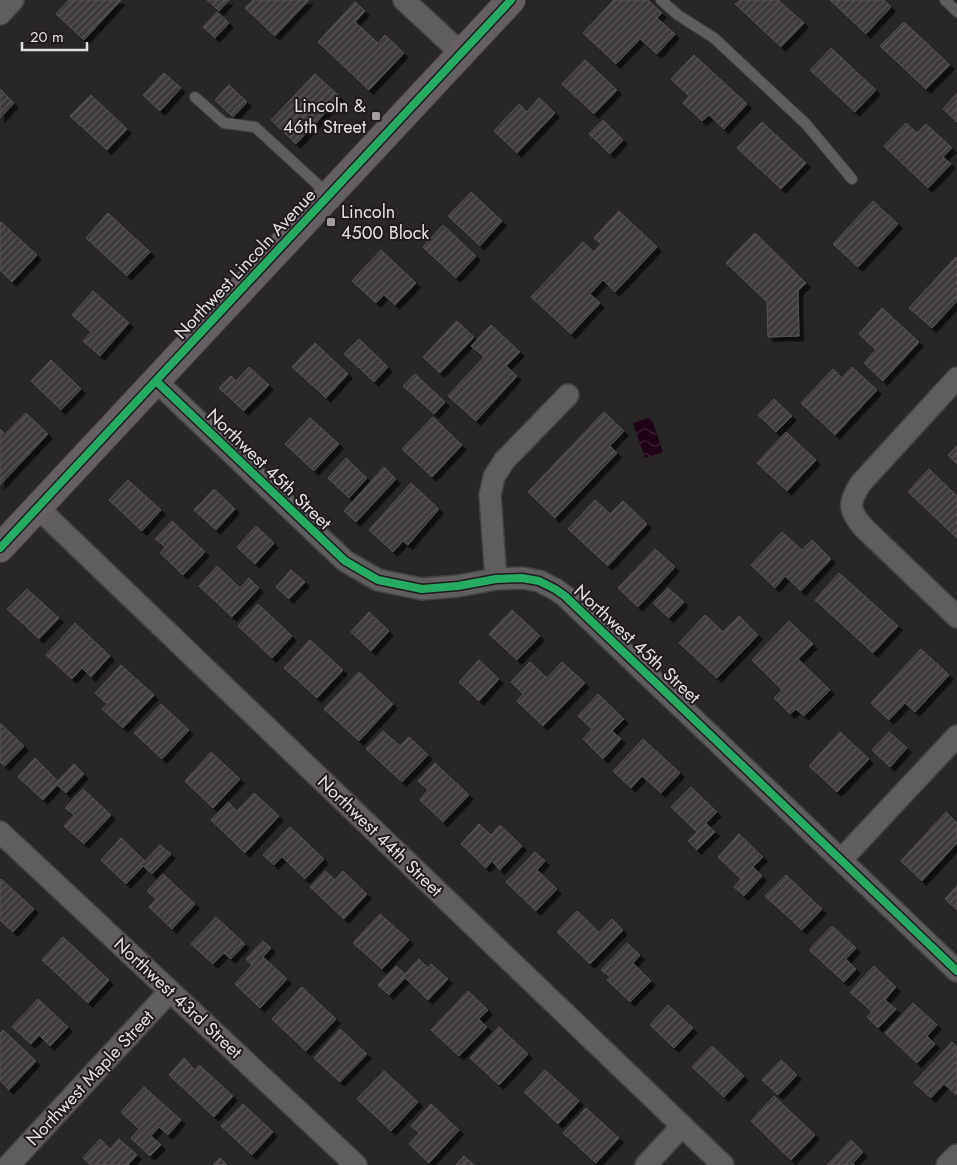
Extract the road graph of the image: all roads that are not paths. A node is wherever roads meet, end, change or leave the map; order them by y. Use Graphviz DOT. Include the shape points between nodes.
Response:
graph roads {
  1 [pos="13,0"];
  2 [pos="404,0"];
  3 [pos="510,0"];
  4 [pos="661,0"];
  5 [pos="945,0"];
  6 [pos="957,12"];
  7 [pos="0,14"];
  8 [pos="461,53"];
  9 [pos="195,96"];
  10 [pos="852,179"];
  11 [pos="330,195"];
  12 [pos="957,378"];
  13 [pos="156,381"];
  14 [pos="568,395"];
  15 [pos="37,507"];
  16 [pos="0,547"];
  17 [pos="496,579"];
  18 [pos="957,617"];
  19 [pos="957,736"];
  20 [pos="0,832"];
  21 [pos="841,860"];
  22 [pos="957,971"];
  23 [pos="170,991"];
  24 [pos="682,1126"];
  25 [pos="957,1154"];
  26 [pos="348,1162"];
  27 [pos="9,1165"];
  28 [pos="646,1165"];
  29 [pos="723,1165"];
  30 [pos="947,1165"];
  1 -- 7 [label="street"];
  2 -- 8 [label="street"];
  3 -- 8 [label="street, Northwest Lincoln Avenue"];
  4 -- 10 [label="lane" via="714,38 806,124"];
  5 -- 6 [label="lane"];
  8 -- 11 [label="street, Northwest Lincoln Avenue"];
  9 -- 11 [label="lane" via="224,124 256,127"];
  11 -- 13 [label="street, Northwest Lincoln Avenue"];
  12 -- 18 [label="street" via="861,483 850,506 856,520"];
  13 -- 15 [label="street, Northwest Lincoln Avenue"];
  13 -- 17 [label="street, Northwest 45th Street" via="345,561 378,580 422,589"];
  14 -- 17 [label="street" via="504,461 494,478 490,495"];
  15 -- 16 [label="street, Northwest Lincoln Avenue"];
  15 -- 24 [label="street, Northwest 44th Street"];
  17 -- 21 [label="street, Northwest 45th Street" via="539,581 565,596"];
  19 -- 21 [label="street"];
  20 -- 23 [label="street, Northwest 43rd Street"];
  21 -- 22 [label="street, Northwest 45th Street"];
  23 -- 26 [label="street, Northwest 43rd Street"];
  23 -- 27 [label="street, Northwest Maple Street"];
  24 -- 28 [label="street"];
  24 -- 29 [label="street, Northwest 44th Street"];
  25 -- 30 [label="street"];
}
